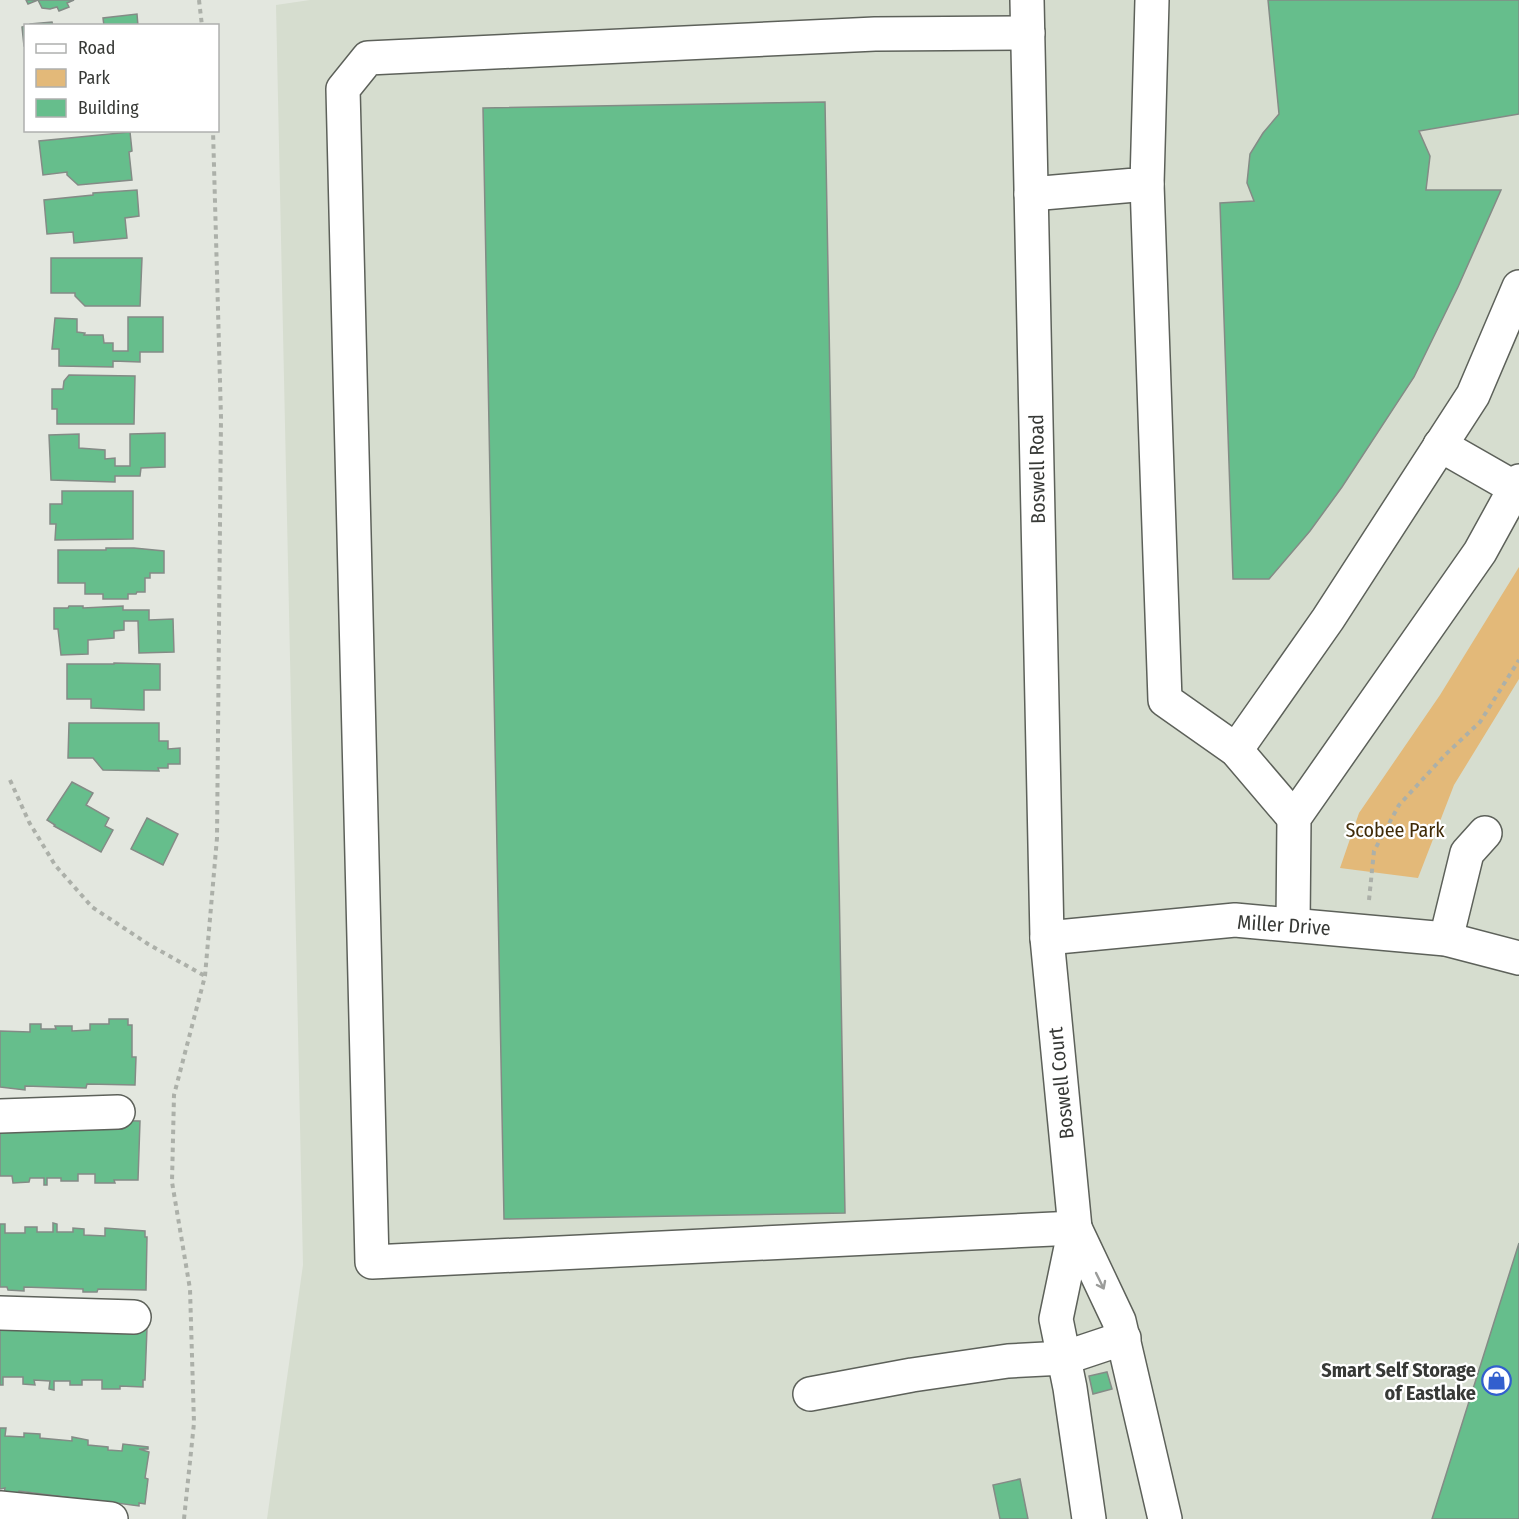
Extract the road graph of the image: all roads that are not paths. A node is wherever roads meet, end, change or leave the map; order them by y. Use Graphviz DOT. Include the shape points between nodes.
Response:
graph roads {
  1 [pos="1027,0"];
  2 [pos="1152,0"];
  3 [pos="1028,33"];
  4 [pos="1147,184"];
  5 [pos="1031,194"];
  6 [pos="1519,287"];
  7 [pos="1440,446"];
  8 [pos="1517,484"];
  9 [pos="1236,750"];
  10 [pos="1294,818"];
  11 [pos="1485,833"];
  12 [pos="1293,925"];
  13 [pos="1047,938"];
  14 [pos="1446,939"];
  15 [pos="1519,958"];
  16 [pos="118,1112"];
  17 [pos="0,1116"];
  18 [pos="1075,1228"];
  19 [pos="0,1313"];
  20 [pos="134,1317"];
  21 [pos="1124,1338"];
  22 [pos="1064,1358"];
  23 [pos="810,1394"];
  24 [pos="0,1508"];
  25 [pos="111,1519"];
  26 [pos="1089,1519"];
  27 [pos="1165,1519"];
  1 -- 3 [label="street, Boswell Road"];
  2 -- 4 [label="street"];
  3 -- 5 [label="street, Boswell Road"];
  3 -- 18 [label="street" via="874,34 368,58 343,89 372,1262"];
  4 -- 5 [label="street"];
  4 -- 9 [label="street" via="1165,700"];
  5 -- 13 [label="street, Boswell Road"];
  6 -- 7 [label="street" via="1473,394"];
  7 -- 8 [label="street"];
  7 -- 9 [label="street" via="1328,619"];
  8 -- 10 [label="street" via="1480,552"];
  9 -- 10 [label="street"];
  10 -- 12 [label="street"];
  11 -- 14 [label="street" via="1467,853"];
  12 -- 13 [label="street, Miller Drive" via="1235,920"];
  12 -- 14 [label="street, Miller Drive"];
  13 -- 18 [label="street, Boswell Court"];
  14 -- 15 [label="street, Miller Drive"];
  16 -- 17 [label="street"];
  18 -- 21 [label="street, one-way"];
  18 -- 22 [label="street" via="1056,1318"];
  19 -- 20 [label="street"];
  21 -- 22 [label="street"];
  21 -- 27 [label="street"];
  22 -- 23 [label="street" via="1008,1360"];
  22 -- 26 [label="street"];
  24 -- 25 [label="street"];
}
